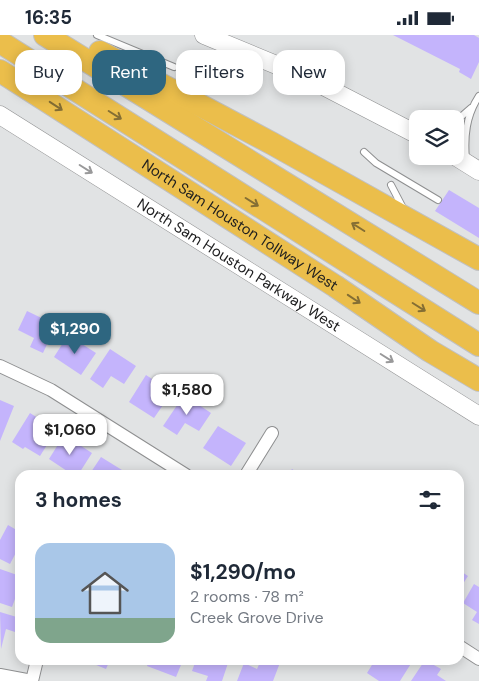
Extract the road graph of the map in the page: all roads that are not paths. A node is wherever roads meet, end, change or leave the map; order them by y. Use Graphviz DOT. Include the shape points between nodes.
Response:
graph roads {
  1 [pos="45,35"];
  2 [pos="69,35"];
  3 [pos="97,35"];
  4 [pos="207,36"];
  5 [pos="0,42"];
  6 [pos="174,67"];
  7 [pos="0,71"];
  8 [pos="479,96"];
  9 [pos="472,107"];
  10 [pos="0,115"];
  11 [pos="464,115"];
  12 [pos="409,130"];
  13 [pos="364,152"];
  14 [pos="467,163"];
  15 [pos="390,185"];
  16 [pos="438,200"];
  17 [pos="408,218"];
  18 [pos="479,259"];
  19 [pos="479,303"];
  20 [pos="479,345"];
  21 [pos="0,366"];
  22 [pos="479,380"];
  23 [pos="479,415"];
  24 [pos="272,433"];
  25 [pos="178,470"];
  26 [pos="249,470"];
  27 [pos="464,649"];
  28 [pos="479,659"];
  29 [pos="36,665"];
  30 [pos="0,675"];
  31 [pos="32,681"];
  19 -- 1 [label="highway, one-way"];
  2 -- 17 [label="highway"];
  3 -- 6 [label="lane"];
  4 -- 12 [label="main road" via="308,78"];
  5 -- 20 [label="highway, North Sam Houston Tollway West, one-way"];
  7 -- 22 [label="highway, North Sam Houston Tollway West, one-way"];
  8 -- 9 [label="lane"];
  9 -- 11 [label="lane"];
  9 -- 14 [label="lane" via="465,139"];
  10 -- 23 [label="main road, North Sam Houston Parkway West, one-way"];
  13 -- 16 [label="lane" via="376,163"];
  15 -- 17 [label="lane"];
  17 -- 18 [label="highway"];
  21 -- 25 [label="street" via="51,390"];
  24 -- 26 [label="street"];
  27 -- 28 [label="street"];
  29 -- 31 [label="street"];
  30 -- 31 [label="street"];
}
